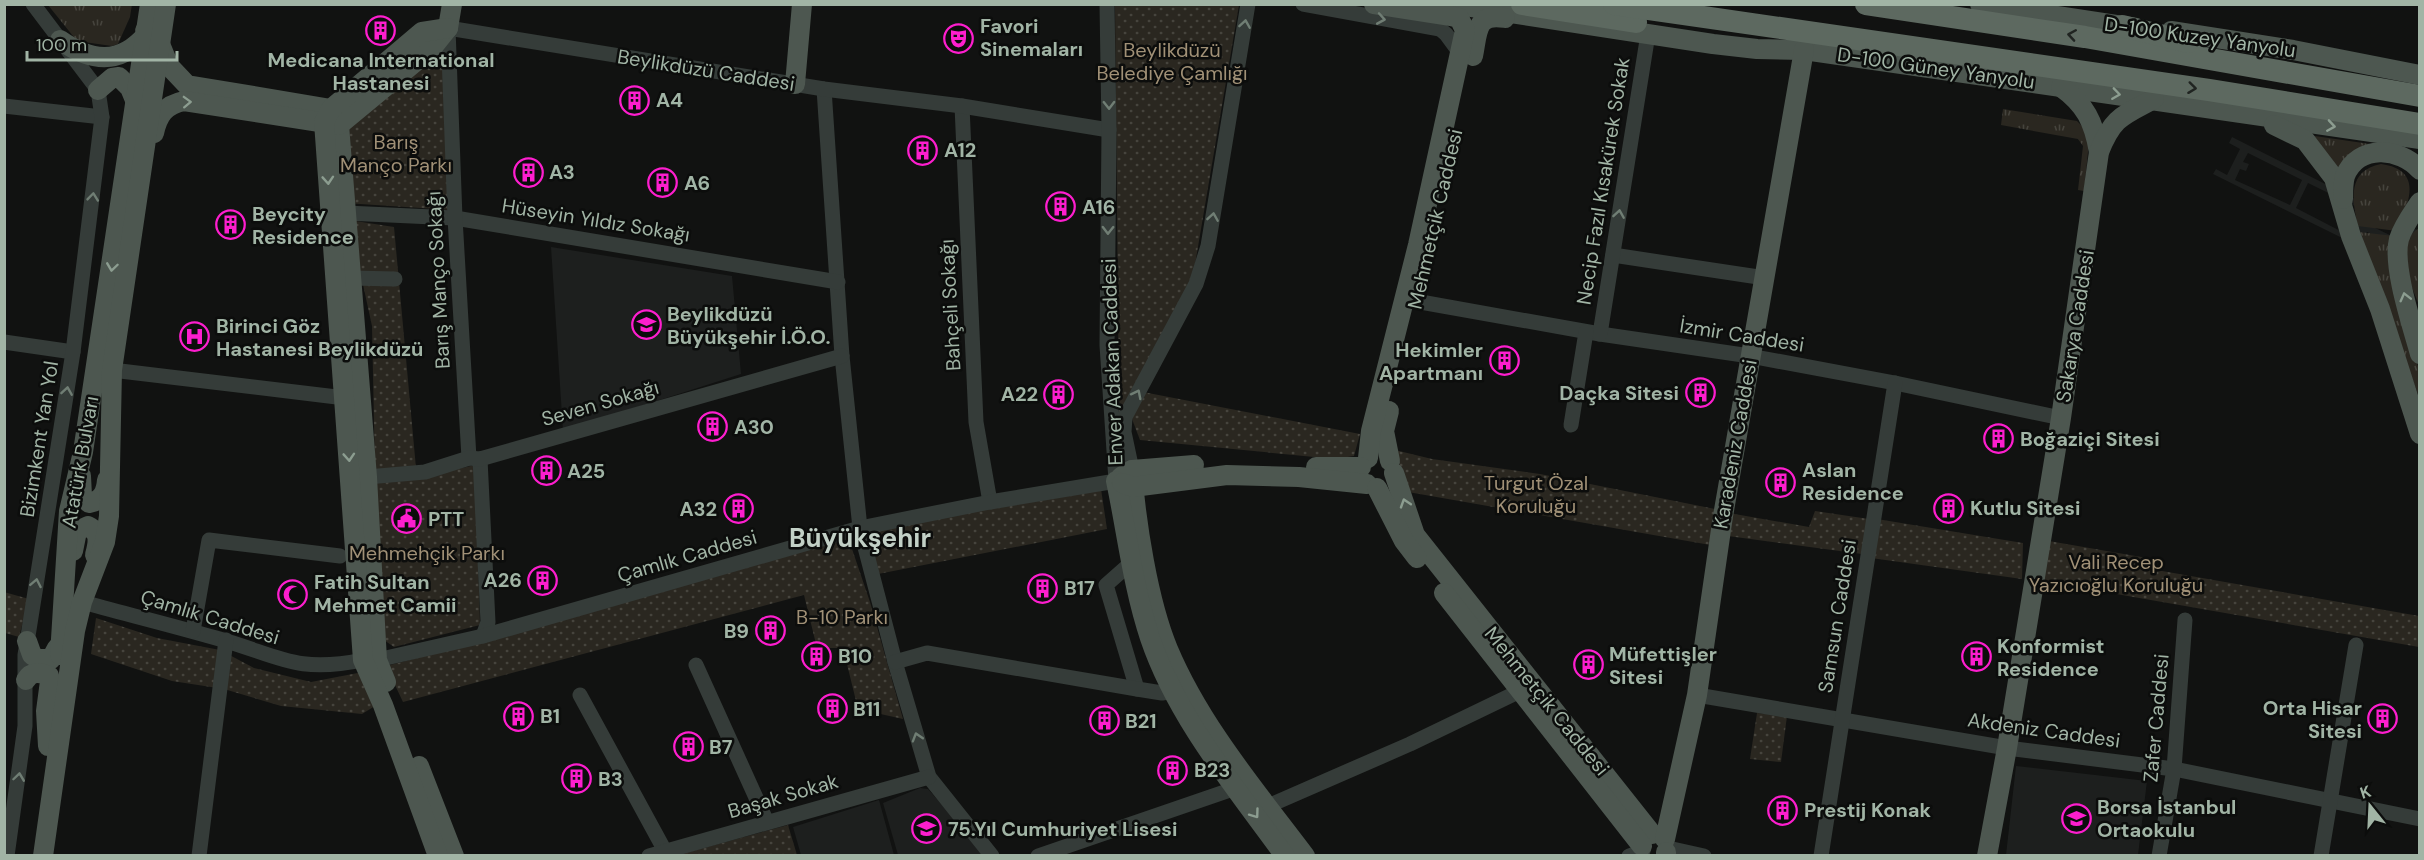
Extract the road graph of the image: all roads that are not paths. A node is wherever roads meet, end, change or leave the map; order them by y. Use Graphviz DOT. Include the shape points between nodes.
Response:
graph roads {
  1 [pos="33,4"];
  2 [pos="142,4"];
  3 [pos="150,4"];
  4 [pos="166,4"];
  5 [pos="452,4"];
  6 [pos="802,4"];
  7 [pos="1107,4"];
  8 [pos="1248,4"];
  9 [pos="1303,4"];
  10 [pos="1374,4"];
  11 [pos="1452,4"];
  12 [pos="1614,4"];
  13 [pos="1866,4"];
  14 [pos="1980,4"];
  15 [pos="1524,11"];
  16 [pos="2122,26"];
  17 [pos="448,28"];
  18 [pos="1648,34"];
  19 [pos="60,39"];
  20 [pos="153,39"];
  21 [pos="1461,48"];
  22 [pos="1804,50"];
  23 [pos="2420,75"];
  24 [pos="795,84"];
  25 [pos="2420,85"];
  26 [pos="2058,86"];
  27 [pos="824,89"];
  28 [pos="98,90"];
  29 [pos="2420,96"];
  30 [pos="2154,99"];
  31 [pos="136,105"];
  32 [pos="4,106"];
  33 [pos="962,106"];
  34 [pos="2232,110"];
  35 [pos="102,117"];
  36 [pos="332,118"];
  37 [pos="2420,124"];
  38 [pos="1109,130"];
  39 [pos="2420,139"];
  40 [pos="2099,152"];
  41 [pos="2420,170"];
  42 [pos="136,200"];
  43 [pos="2420,202"];
  44 [pos="2343,205"];
  45 [pos="338,213"];
  46 [pos="455,218"];
  47 [pos="1612,255"];
  48 [pos="352,278"];
  49 [pos="1765,278"];
  50 [pos="395,279"];
  51 [pos="838,282"];
  52 [pos="1410,300"];
  53 [pos="2382,316"];
  54 [pos="1593,333"];
  55 [pos="4,342"];
  56 [pos="73,352"];
  57 [pos="2420,354"];
  58 [pos="1750,356"];
  59 [pos="842,357"];
  60 [pos="112,370"];
  61 [pos="1895,383"];
  62 [pos="2420,399"];
  63 [pos="353,400"];
  64 [pos="2061,418"];
  65 [pos="1571,425"];
  66 [pos="2420,434"];
  67 [pos="83,452"];
  68 [pos="475,459"];
  69 [pos="111,466"];
  70 [pos="1392,467"];
  71 [pos="1368,474"];
  72 [pos="367,477"];
  73 [pos="1127,479"];
  74 [pos="990,502"];
  75 [pos="860,528"];
  76 [pos="340,556"];
  77 [pos="1132,562"];
  78 [pos="66,580"];
  79 [pos="83,599"];
  80 [pos="2185,620"];
  81 [pos="193,631"];
  82 [pos="483,636"];
  83 [pos="62,637"];
  84 [pos="226,640"];
  85 [pos="27,641"];
  86 [pos="2356,645"];
  87 [pos="370,660"];
  88 [pos="895,662"];
  89 [pos="696,665"];
  90 [pos="26,680"];
  91 [pos="1137,689"];
  92 [pos="1174,691"];
  93 [pos="1520,691"];
  94 [pos="580,694"];
  95 [pos="1697,695"];
  96 [pos="1842,720"];
  97 [pos="48,746"];
  98 [pos="2007,748"];
  99 [pos="2174,769"];
  100 [pos="929,777"];
  101 [pos="1236,788"];
  102 [pos="10,802"];
  103 [pos="2330,802"];
  104 [pos="1268,806"];
  105 [pos="2420,819"];
  106 [pos="767,822"];
  107 [pos="1654,849"];
  108 [pos="665,851"];
  109 [pos="7,855"];
  110 [pos="33,855"];
  111 [pos="43,855"];
  112 [pos="199,855"];
  113 [pos="438,855"];
  114 [pos="454,855"];
  115 [pos="649,855"];
  116 [pos="992,855"];
  117 [pos="1038,855"];
  118 [pos="1285,855"];
  119 [pos="1305,855"];
  120 [pos="1704,855"];
  121 [pos="1821,855"];
  122 [pos="1987,855"];
  123 [pos="2159,855"];
  124 [pos="2321,855"];
  1 -- 19 [label="street, Bizimkent Yan Yol"];
  2 -- 20 [label="main road"];
  3 -- 20 [label="main road"];
  4 -- 20 [label="main road"];
  5 -- 17 [label="main road"];
  6 -- 24 [label="main road"];
  7 -- 38 [label="street, Enver Adakan Caddesi, one-way"];
  73 -- 8 [label="street, one-way" via="1125,417 1196,284 1208,246"];
  9 -- 21 [label="street, one-way" via="1440,29"];
  10 -- 21 [label="main road" via="1458,18 1465,30"];
  11 -- 15 [label="main road, D-100 Güney Yanyolu"];
  12 -- 37 [label="highway, one-way"];
  29 -- 13 [label="highway, one-way" via="2085,37"];
  14 -- 16 [label="main road, D-100 Kuzey Yanyolu"];
  15 -- 18 [label="main road, D-100 Güney Yanyolu"];
  15 -- 22 [label="highway"];
  15 -- 52 [label="main road, Mehmetçik Caddesi" via="1484,18 1480,25"];
  16 -- 23 [label="main road, D-100 Kuzey Yanyolu" via="2293,50"];
  16 -- 25 [label="highway" via="2207,46"];
  17 -- 24 [label="street, Beylikdüzü Caddesi"];
  17 -- 36 [label="main road, Beylikdüzü Caddesi" via="422,32"];
  17 -- 46 [label="street, Barış Manço Sokağı"];
  18 -- 22 [label="main road, D-100 Güney Yanyolu" via="1756,49"];
  47 -- 18 [label="street, Necip Fazıl Kısakürek Sokak, one-way"];
  19 -- 20 [label="main road" via="75,50 119,56"];
  19 -- 28 [label="street, Bizimkent Yan Yol"];
  20 -- 31 [label="main road, Atatürk Bulvarı"];
  20 -- 36 [label="main road" via="169,66 187,85"];
  20 -- 42 [label="main road"];
  21 -- 52 [label="main road, Mehmetçik Caddesi"];
  22 -- 26 [label="main road, D-100 Güney Yanyolu"];
  22 -- 49 [label="main road, Karadeniz Caddesi"];
  24 -- 27 [label="street, Beylikdüzü Caddesi"];
  26 -- 30 [label="main road, D-100 Güney Yanyolu, one-way"];
  26 -- 40 [label="main road" via="2085,109"];
  27 -- 33 [label="street, Beylikdüzü Caddesi"];
  27 -- 51 [label="street"];
  28 -- 31 [label="main road" via="119,77 130,88"];
  28 -- 35 [label="street, Bizimkent Yan Yol"];
  30 -- 34 [label="main road, D-100 Güney Yanyolu"];
  30 -- 40 [label="main road" via="2116,120"];
  31 -- 67 [label="main road, Atatürk Bulvarı, one-way"];
  32 -- 35 [label="street"];
  33 -- 38 [label="street, Beylikdüzü Caddesi"];
  33 -- 74 [label="street, Bahçeli Sokağı" via="976,422"];
  34 -- 39 [label="main road, D-100 Güney Yanyolu, one-way"];
  34 -- 44 [label="main road" via="2288,129 2305,140 2334,178"];
  56 -- 35 [label="street, Bizimkent Yan Yol, one-way"];
  42 -- 36 [label="main road, one-way" via="146,174 157,119 179,102"];
  36 -- 45 [label="main road"];
  38 -- 73 [label="street, Enver Adakan Caddesi, one-way" via="1107,345"];
  40 -- 64 [label="main road, Sakarya Caddesi"];
  41 -- 44 [label="main road" via="2411,160 2394,152 2361,159 2346,174"];
  42 -- 60 [label="main road, Atatürk Bulvarı"];
  57 -- 43 [label="main road, one-way" via="2399,274 2397,246"];
  44 -- 53 [label="main road" via="2351,237"];
  45 -- 46 [label="street, Hüseyin Yıldız Sokağı"];
  45 -- 48 [label="main road"];
  45 -- 63 [label="main road"];
  46 -- 51 [label="street, Hüseyin Yıldız Sokağı"];
  46 -- 68 [label="street, Barış Manço Sokağı"];
  47 -- 49 [label="street"];
  47 -- 54 [label="street, Necip Fazıl Kısakürek Sokak"];
  48 -- 50 [label="street"];
  48 -- 63 [label="main road"];
  49 -- 58 [label="main road, Karadeniz Caddesi"];
  51 -- 59 [label="street"];
  52 -- 54 [label="street, İzmir Caddesi"];
  52 -- 70 [label="main road, Mehmetçik Caddesi" via="1384,431"];
  52 -- 71 [label="main road, Mehmetçik Caddesi" via="1371,431"];
  53 -- 62 [label="main road" via="2392,325"];
  53 -- 66 [label="main road"];
  54 -- 58 [label="street, İzmir Caddesi"];
  54 -- 65 [label="street, Necip Fazıl Kısakürek Sokak"];
  55 -- 56 [label="street"];
  85 -- 56 [label="street, Bizimkent Yan Yol, one-way"];
  58 -- 61 [label="street, İzmir Caddesi"];
  58 -- 95 [label="main road, Karadeniz Caddesi"];
  59 -- 68 [label="street, Seven Sokağı"];
  59 -- 75 [label="street"];
  60 -- 63 [label="street"];
  60 -- 69 [label="main road, Atatürk Bulvarı"];
  61 -- 64 [label="street, İzmir Caddesi"];
  61 -- 96 [label="street, Samsun Caddesi"];
  63 -- 72 [label="main road"];
  63 -- 87 [label="main road, one-way"];
  64 -- 98 [label="main road, Sakarya Caddesi"];
  67 -- 69 [label="main road" via="80,491 85,501 95,502 103,495"];
  67 -- 78 [label="main road, Atatürk Bulvarı" via="71,499"];
  68 -- 72 [label="street, Seven Sokağı" via="425,472"];
  68 -- 82 [label="street, Barış Manço Sokağı" via="488,622"];
  69 -- 79 [label="main road, Atatürk Bulvarı" via="105,542"];
  70 -- 71 [label="main road" via="1382,456"];
  70 -- 71 [label="main road" via="1387,484"];
  107 -- 70 [label="main road, Mehmetçik Caddesi, one-way" via="1415,535"];
  71 -- 73 [label="main road"];
  71 -- 93 [label="main road, Mehmetçik Caddesi" via="1404,542"];
  72 -- 87 [label="main road"];
  73 -- 74 [label="street, Çamlık Caddesi"];
  73 -- 77 [label="main road, Enver Adakan Caddesi"];
  73 -- 104 [label="main road, Enver Adakan Caddesi" via="1167,648 1194,699"];
  74 -- 75 [label="street, Çamlık Caddesi"];
  75 -- 82 [label="street, Çamlık Caddesi"];
  75 -- 88 [label="street"];
  76 -- 81 [label="street" via="208,540"];
  77 -- 91 [label="street" via="1106,585"];
  77 -- 92 [label="main road, Enver Adakan Caddesi" via="1150,640"];
  78 -- 79 [label="main road" via="77,531 84,526 93,528 98,544"];
  78 -- 83 [label="main road, Atatürk Bulvarı"];
  79 -- 81 [label="street, Çamlık Caddesi"];
  79 -- 111 [label="main road, Atatürk Bulvarı" via="74,637"];
  80 -- 99 [label="street, Zafer Caddesi"];
  81 -- 84 [label="street, Çamlık Caddesi"];
  82 -- 87 [label="street, Çamlık Caddesi"];
  83 -- 85 [label="main road" via="51,659 44,660 32,655"];
  83 -- 97 [label="main road, Atatürk Bulvarı"];
  84 -- 87 [label="street, Çamlık Caddesi" via="304,666"];
  84 -- 112 [label="street"];
  85 -- 90 [label="street, Bizimkent Yan Yol"];
  86 -- 103 [label="street"];
  87 -- 113 [label="main road"];
  87 -- 114 [label="main road"];
  88 -- 91 [label="street" via="927,653"];
  100 -- 88 [label="street, one-way"];
  89 -- 106 [label="street"];
  90 -- 97 [label="main road" via="37,673 49,676"];
  102 -- 90 [label="street, Bizimkent Yan Yol, one-way" via="25,726"];
  91 -- 92 [label="street"];
  92 -- 101 [label="main road, Enver Adakan Caddesi"];
  93 -- 104 [label="street"];
  93 -- 107 [label="main road, Mehmetçik Caddesi"];
  94 -- 108 [label="street"];
  95 -- 96 [label="street, Akdeniz Caddesi"];
  95 -- 107 [label="main road, Karadeniz Caddesi"];
  96 -- 98 [label="street, Akdeniz Caddesi"];
  96 -- 121 [label="street, Samsun Caddesi"];
  97 -- 110 [label="main road, Atatürk Bulvarı"];
  98 -- 99 [label="street, Akdeniz Caddesi"];
  98 -- 122 [label="main road, Sakarya Caddesi"];
  99 -- 103 [label="street, Akdeniz Caddesi"];
  99 -- 123 [label="street, Zafer Caddesi"];
  100 -- 106 [label="street, Başak Sokak"];
  100 -- 116 [label="street"];
  101 -- 117 [label="street"];
  101 -- 118 [label="main road, Enver Adakan Caddesi, one-way"];
  102 -- 109 [label="street, Bizimkent Yan Yol"];
  103 -- 105 [label="street, Akdeniz Caddesi"];
  103 -- 124 [label="street"];
  104 -- 119 [label="main road, Enver Adakan Caddesi"];
  106 -- 108 [label="street, Başak Sokak"];
  107 -- 120 [label="street"];
  108 -- 115 [label="street, Başak Sokak"];
}
